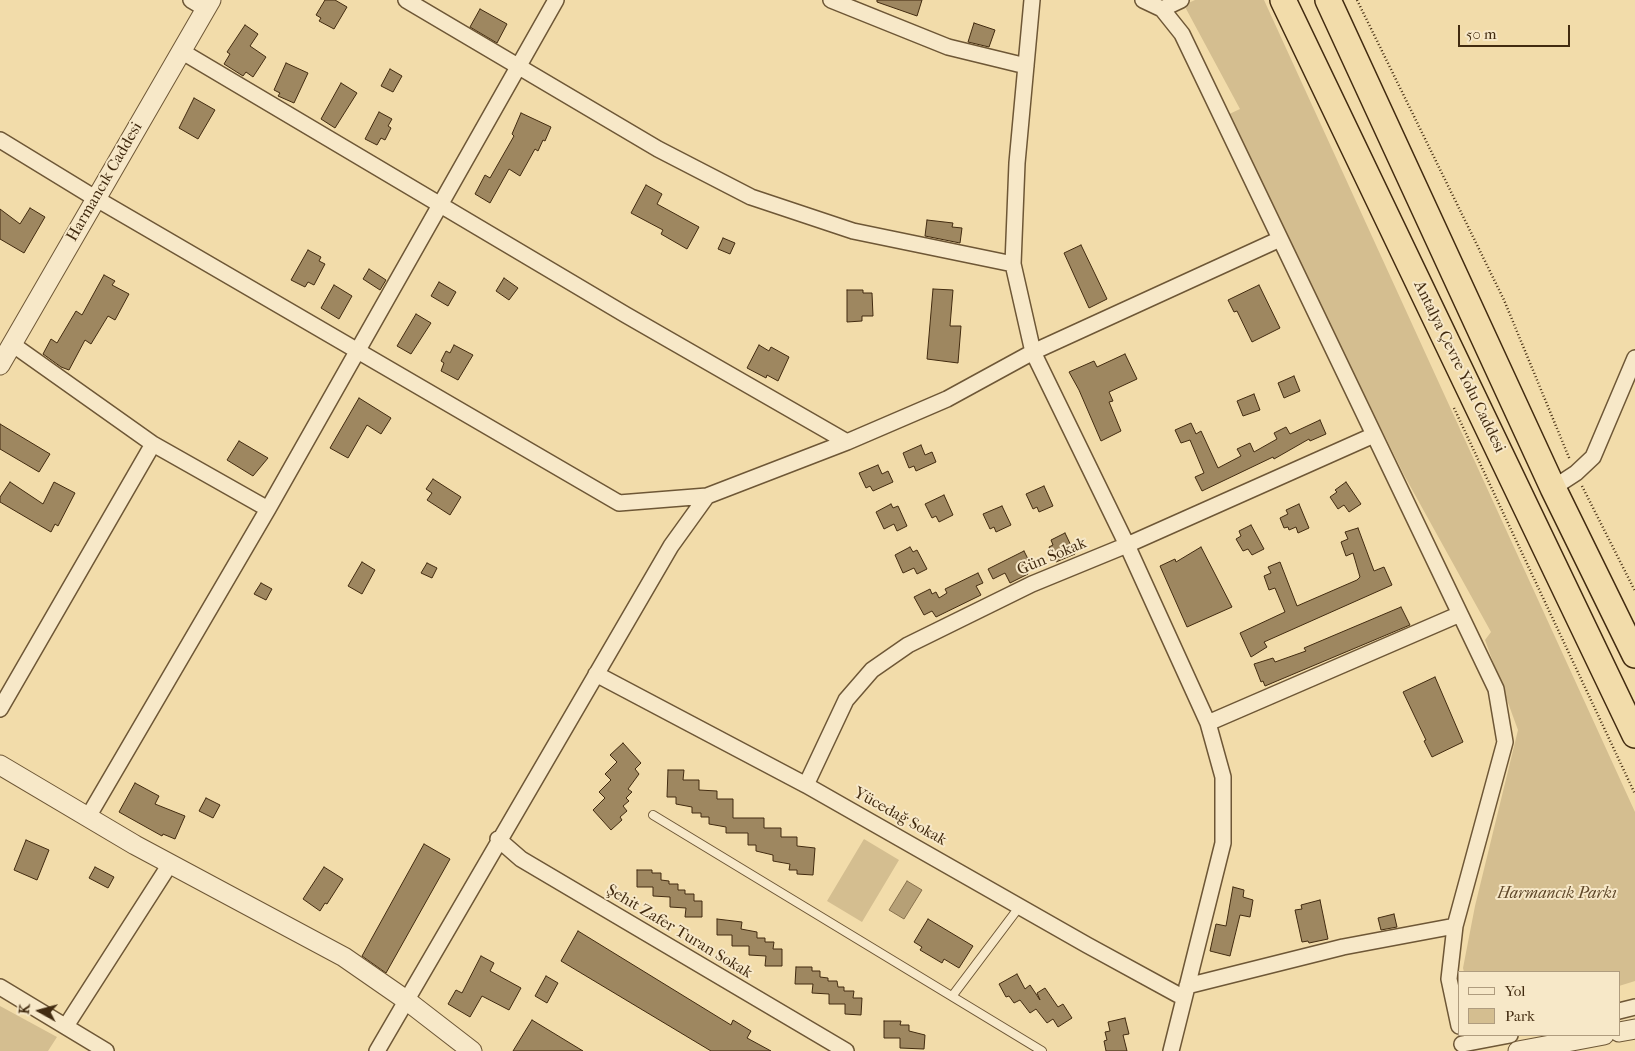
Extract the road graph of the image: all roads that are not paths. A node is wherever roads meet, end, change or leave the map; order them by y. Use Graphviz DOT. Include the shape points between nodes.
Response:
graph roads {
  1 [pos="406,0"];
  2 [pos="556,0"];
  3 [pos="831,0"];
  4 [pos="1032,0"];
  5 [pos="1143,0"];
  6 [pos="1181,0"];
  7 [pos="1283,0"];
  8 [pos="1328,0"];
  9 [pos="203,3"];
  10 [pos="1162,9"];
  11 [pos="181,51"];
  12 [pos="1026,66"];
  13 [pos="518,67"];
  14 [pos="0,140"];
  15 [pos="95,198"];
  16 [pos="440,204"];
  17 [pos="1280,239"];
  18 [pos="1013,264"];
  19 [pos="12,344"];
  20 [pos="359,350"];
  21 [pos="1033,352"];
  22 [pos="1635,358"];
  23 [pos="0,365"];
  24 [pos="1374,435"];
  25 [pos="847,442"];
  26 [pos="153,444"];
  27 [pos="1554,488"];
  28 [pos="707,496"];
  29 [pos="268,509"];
  30 [pos="1127,545"];
  31 [pos="1460,614"];
  32 [pos="1635,655"];
  33 [pos="596,674"];
  34 [pos="0,709"];
  35 [pos="1208,723"];
  36 [pos="1635,735"];
  37 [pos="0,765"];
  38 [pos="806,784"];
  39 [pos="653,815"];
  40 [pos="88,817"];
  41 [pos="498,839"];
  42 [pos="170,864"];
  43 [pos="1020,906"];
  44 [pos="1455,926"];
  45 [pos="1,990"];
  46 [pos="1186,992"];
  47 [pos="953,995"];
  48 [pos="406,1000"];
  49 [pos="1635,1007"];
  50 [pos="1620,1011"];
  51 [pos="1458,1021"];
  52 [pos="66,1026"];
  53 [pos="1635,1029"];
  54 [pos="1620,1032"];
  55 [pos="1504,1036"];
  56 [pos="1599,1036"];
  57 [pos="1463,1043"];
  58 [pos="106,1051"];
  59 [pos="377,1051"];
  60 [pos="472,1051"];
  61 [pos="846,1051"];
  62 [pos="1042,1051"];
  63 [pos="1171,1051"];
  64 [pos="1518,1051"];
  1 -- 13 [label="street"];
  2 -- 13 [label="street"];
  3 -- 12 [label="street" via="948,47"];
  4 -- 12 [label="street"];
  5 -- 10 [label="street"];
  6 -- 10 [label="street"];
  7 -- 36 [label="highway, Antalya Çevre Yolu Caddesi"];
  8 -- 27 [label="highway, Antalya Çevre Yolu Caddesi"];
  9 -- 11 [label="street, Harmancık Caddesi"];
  10 -- 17 [label="street" via="1182,34"];
  11 -- 15 [label="street, Harmancık Caddesi"];
  11 -- 16 [label="street"];
  12 -- 18 [label="street" via="1017,163"];
  13 -- 16 [label="street"];
  13 -- 18 [label="street" via="658,149 751,197 852,231"];
  14 -- 15 [label="street"];
  15 -- 19 [label="street, Harmancık Caddesi"];
  15 -- 20 [label="street"];
  16 -- 20 [label="street"];
  16 -- 25 [label="street"];
  17 -- 21 [label="street"];
  17 -- 24 [label="street"];
  18 -- 21 [label="street"];
  19 -- 23 [label="street, Harmancık Caddesi"];
  19 -- 26 [label="street"];
  20 -- 28 [label="street" via="619,503"];
  20 -- 29 [label="street"];
  21 -- 25 [label="street" via="947,399"];
  21 -- 30 [label="street"];
  22 -- 27 [label="street" via="1592,457"];
  24 -- 30 [label="street, Gün Sokak"];
  24 -- 31 [label="street"];
  25 -- 28 [label="street"];
  26 -- 29 [label="street"];
  26 -- 34 [label="street"];
  27 -- 32 [label="highway, Antalya Çevre Yolu Caddesi"];
  28 -- 33 [label="street" via="671,546"];
  29 -- 40 [label="street"];
  30 -- 35 [label="street"];
  30 -- 38 [label="street, Gün Sokak" via="1032,584 908,645 872,670 846,700"];
  31 -- 35 [label="street"];
  31 -- 44 [label="street" via="1496,689 1504,742"];
  33 -- 38 [label="street, Yücedağ Sokak"];
  33 -- 41 [label="street"];
  35 -- 46 [label="street" via="1223,777 1223,843"];
  37 -- 40 [label="street"];
  38 -- 43 [label="street, Yücedağ Sokak"];
  39 -- 47 [label="lane"];
  40 -- 42 [label="street"];
  41 -- 48 [label="street"];
  41 -- 61 [label="street, Şehit Zafer Turan Sokak" via="521,859"];
  42 -- 48 [label="street" via="344,957"];
  42 -- 52 [label="street"];
  43 -- 46 [label="street, Yücedağ Sokak"];
  43 -- 47 [label="lane"];
  44 -- 46 [label="street" via="1343,947"];
  44 -- 51 [label="street" via="1449,979"];
  45 -- 52 [label="street"];
  46 -- 63 [label="street"];
  47 -- 62 [label="lane"];
  48 -- 59 [label="street"];
  48 -- 60 [label="street"];
  49 -- 50 [label="street"];
  52 -- 58 [label="street"];
  53 -- 54 [label="street"];
  55 -- 57 [label="street"];
  56 -- 64 [label="street"];
}
